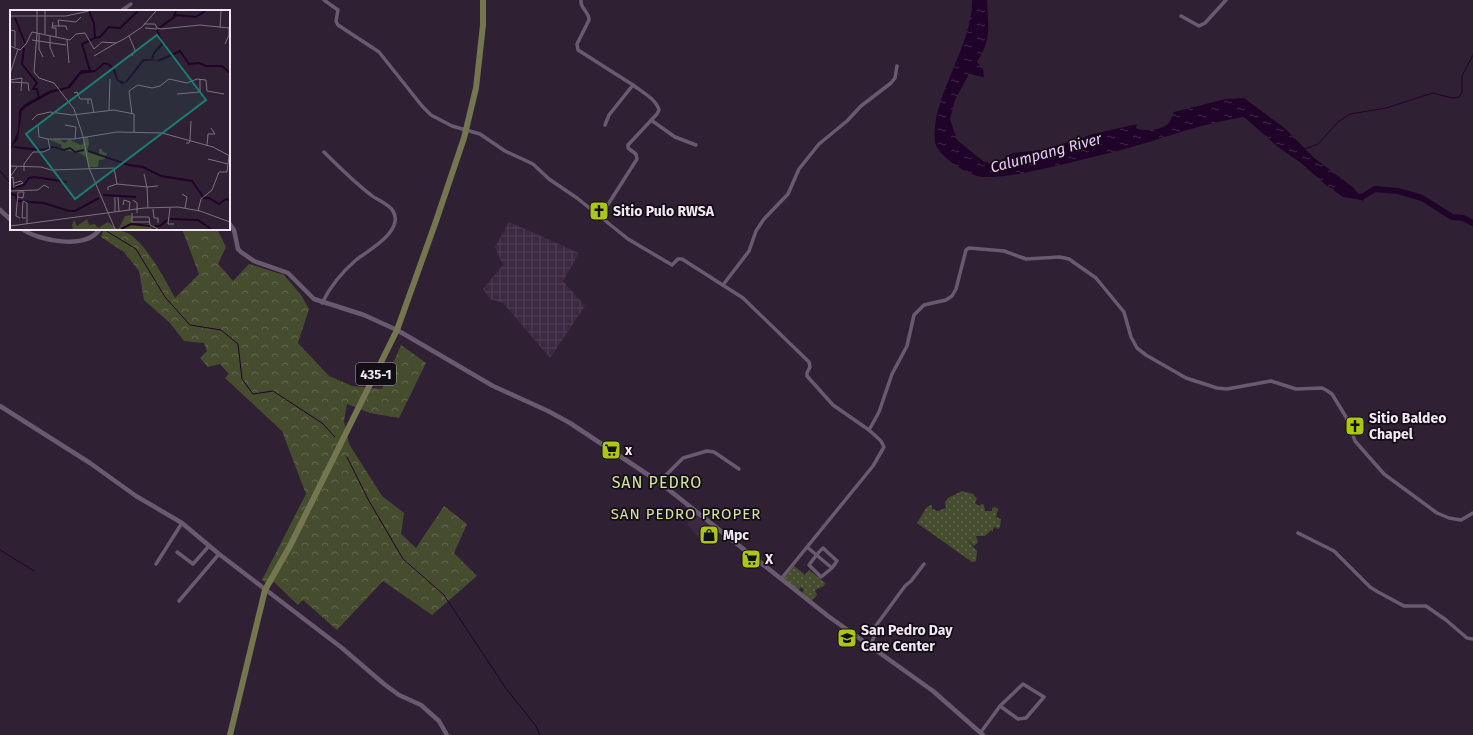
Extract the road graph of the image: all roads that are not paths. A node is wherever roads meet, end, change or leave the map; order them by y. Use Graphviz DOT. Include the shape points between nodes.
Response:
graph roads {
  1 [pos="324,0"];
  2 [pos="483,0"];
  3 [pos="581,0"];
  4 [pos="1226,0"];
  5 [pos="131,4"];
  6 [pos="122,10"];
  7 [pos="1181,16"];
  8 [pos="897,66"];
  9 [pos="633,85"];
  10 [pos="651,120"];
  11 [pos="605,125"];
  12 [pos="466,130"];
  13 [pos="696,145"];
  14 [pos="324,152"];
  15 [pos="0,210"];
  16 [pos="600,217"];
  17 [pos="10,219"];
  18 [pos="230,224"];
  19 [pos="25,230"];
  20 [pos="98,231"];
  21 [pos="723,285"];
  22 [pos="322,303"];
  23 [pos="397,330"];
  24 [pos="0,406"];
  25 [pos="869,430"];
  26 [pos="739,469"];
  27 [pos="659,482"];
  28 [pos="1473,513"];
  29 [pos="182,523"];
  30 [pos="1298,533"];
  31 [pos="209,546"];
  32 [pos="807,547"];
  33 [pos="177,552"];
  34 [pos="219,554"];
  35 [pos="817,555"];
  36 [pos="156,564"];
  37 [pos="924,564"];
  38 [pos="832,568"];
  39 [pos="781,579"];
  40 [pos="265,590"];
  41 [pos="179,601"];
  42 [pos="1473,640"];
  43 [pos="870,646"];
  44 [pos="1000,706"];
  45 [pos="982,733"];
  46 [pos="230,735"];
  47 [pos="447,735"];
  1 -- 12 [label="street" via="338,10 338,25 379,52 431,115"];
  2 -- 12 [label="main road, 435-1" via="481,57"];
  3 -- 9 [label="street" via="580,5 589,16 589,20 576,44 578,50"];
  4 -- 7 [label="street" via="1200,26"];
  5 -- 6 [label="street"];
  8 -- 21 [label="street" via="895,78 819,144 799,169 788,194 760,225 749,251"];
  9 -- 10 [label="street" via="658,107 659,110"];
  9 -- 11 [label="street" via="609,115"];
  10 -- 13 [label="street" via="675,137"];
  10 -- 16 [label="street" via="628,145 637,159"];
  12 -- 16 [label="street" via="484,136 505,151 533,164"];
  12 -- 23 [label="main road, 435-1"];
  14 -- 22 [label="street" via="370,194 394,211 395,219 390,232 371,251 350,266 329,290"];
  15 -- 17 [label="street"];
  16 -- 21 [label="street" via="628,239 670,265 682,259"];
  18 -- 22 [label="street" via="241,252 254,261 288,273 311,297"];
  19 -- 20 [label="street" via="64,241 88,239"];
  21 -- 25 [label="street" via="760,314 809,362 807,376 828,400"];
  22 -- 23 [label="street" via="364,315"];
  23 -- 27 [label="street" via="493,386 570,423"];
  23 -- 40 [label="main road, 435-1" via="290,546"];
  24 -- 29 [label="street" via="90,463 136,496"];
  25 -- 28 [label="street" via="879,412 892,374 907,346 916,310 952,296 966,250 969,248 1004,251 1026,259 1060,257 1069,259 1096,278 1124,312 1131,337 1137,348 1146,355 1186,378 1217,388 1227,389 1271,381 1296,389 1322,388 1332,394 1349,423 1355,441 1391,480 1443,516 1461,520"];
  25 -- 32 [label="street" via="881,441 884,447 882,452"];
  26 -- 27 [label="street" via="714,452 707,451 683,458"];
  27 -- 39 [label="street"];
  29 -- 31 [label="street"];
  29 -- 36 [label="street"];
  30 -- 42 [label="street" via="1334,551 1378,592 1404,606 1426,606"];
  31 -- 33 [label="street" via="193,564"];
  31 -- 34 [label="street"];
  32 -- 35 [label="street"];
  32 -- 39 [label="street"];
  34 -- 40 [label="street"];
  34 -- 41 [label="street"];
  35 -- 38 [label="street"];
  35 -- 38 [label="street" via="824,548 837,561"];
  35 -- 38 [label="street" via="809,567 821,577"];
  37 -- 43 [label="street" via="904,586 872,631 874,637"];
  39 -- 43 [label="street"];
  40 -- 46 [label="main road, 435-1"];
  40 -- 47 [label="street" via="396,693 421,705 439,721"];
  43 -- 45 [label="street" via="933,691"];
  44 -- 44 [label="street" via="1023,684 1044,697 1022,720"];
  44 -- 45 [label="street"];
}
